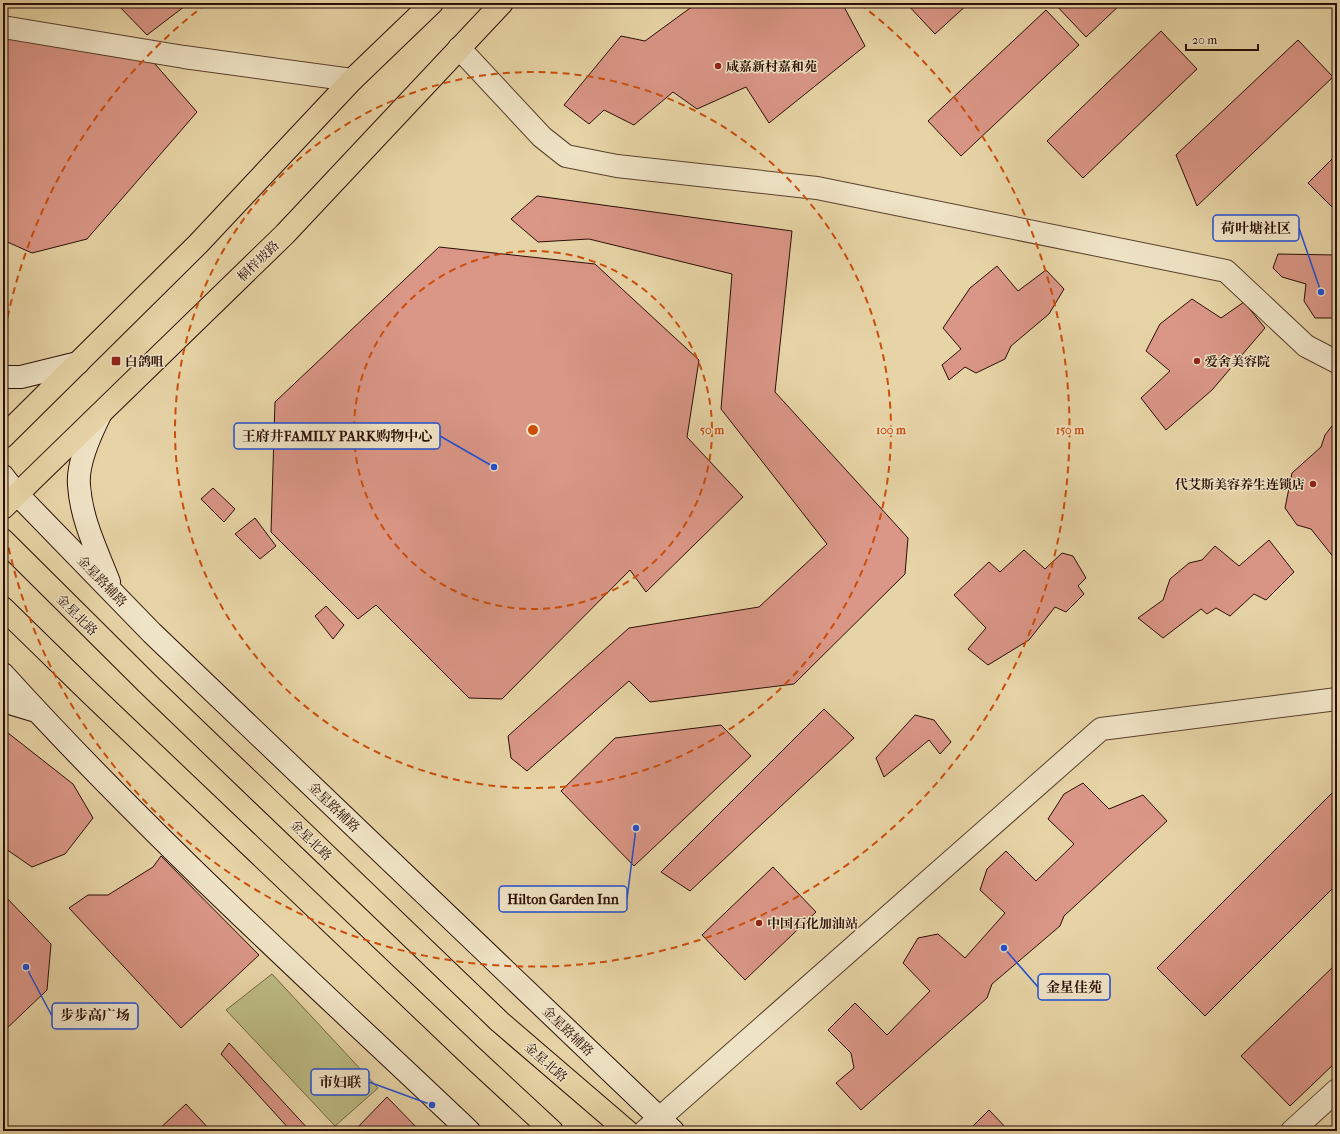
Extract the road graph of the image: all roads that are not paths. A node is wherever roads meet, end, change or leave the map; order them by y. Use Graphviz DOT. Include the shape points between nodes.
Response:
graph roads {
  1 [pos="432,3"];
  2 [pos="502,3"];
  3 [pos="3,27"];
  4 [pos="459,48"];
  5 [pos="352,80"];
  6 [pos="1337,362"];
  7 [pos="78,363"];
  8 [pos="3,377"];
  9 [pos="100,415"];
  10 [pos="3,437"];
  11 [pos="3,476"];
  12 [pos="10,501"];
  13 [pos="3,540"];
  14 [pos="114,594"];
  15 [pos="3,608"];
  16 [pos="3,674"];
  17 [pos="1337,699"];
  18 [pos="3,701"];
  19 [pos="37,712"];
  20 [pos="1337,1090"];
  21 [pos="659,1127"];
  22 [pos="470,1131"];
  23 [pos="552,1131"];
  24 [pos="627,1131"];
  25 [pos="1292,1131"];
  1 -- 5 [label="main road"];
  2 -- 4 [label="main road, 桐梓坡路"];
  3 -- 5 [label="street" via="184,57"];
  4 -- 6 [label="street" via="542,137 566,156 617,166 817,188 1226,271 1306,346"];
  4 -- 9 [label="main road, 桐梓坡路" via="285,234"];
  5 -- 7 [label="main road" via="198,244"];
  7 -- 8 [label="street" via="21,377"];
  7 -- 10 [label="main road"];
  9 -- 12 [label="main road, 桐梓坡路"];
  9 -- 14 [label="street" via="86,445 78,484 88,532"];
  11 -- 12 [label="street, 金星路辅路"];
  12 -- 14 [label="street, 金星路辅路"];
  13 -- 24 [label="main road, 金星北路" via="151,687 500,1022"];
  14 -- 21 [label="street, 金星路辅路"];
  15 -- 23 [label="main road"];
  16 -- 19 [label="street"];
  17 -- 21 [label="street" via="1101,729"];
  18 -- 19 [label="street"];
  19 -- 22 [label="street" via="192,868"];
  20 -- 25 [label="street"];
}
